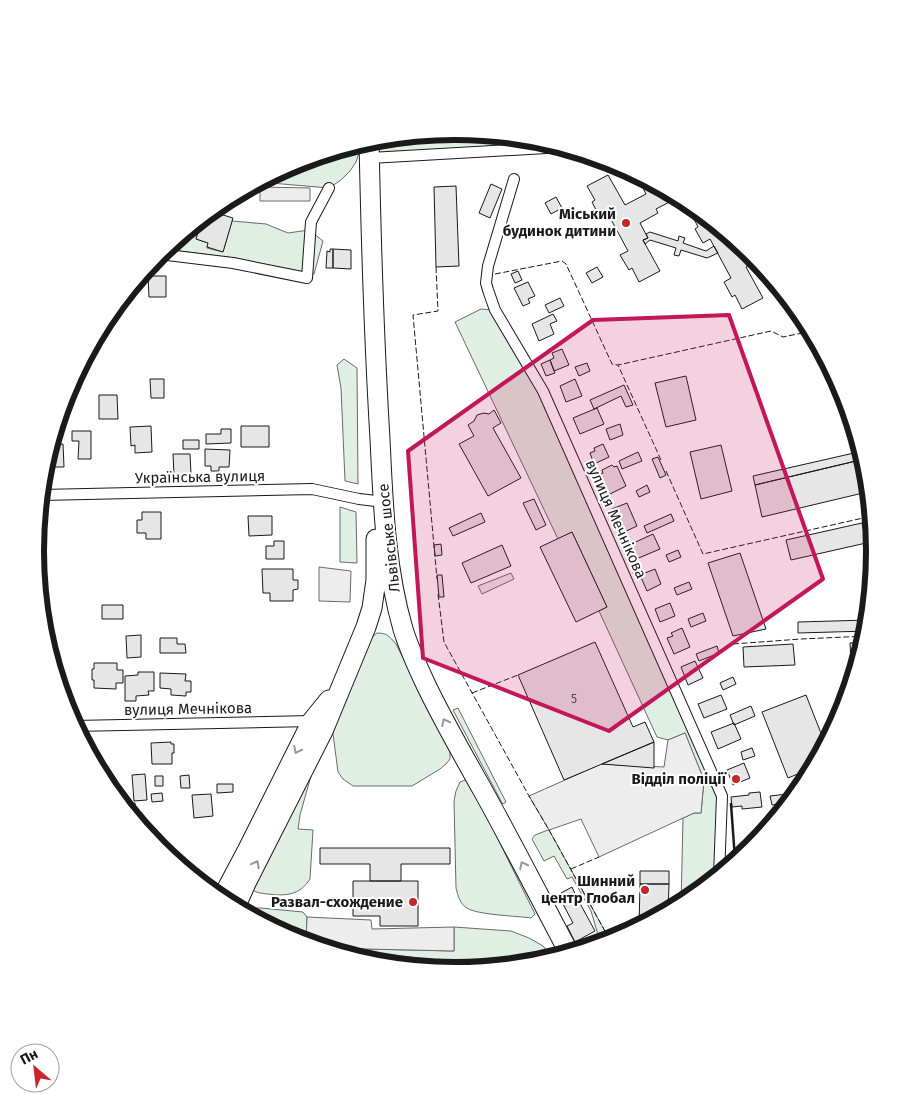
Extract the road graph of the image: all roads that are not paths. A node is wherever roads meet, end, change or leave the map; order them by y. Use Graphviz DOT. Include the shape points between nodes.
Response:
graph roads {
  1 [pos="532,147"];
  2 [pos="370,149"];
  3 [pos="514,179"];
  4 [pos="329,188"];
  5 [pos="169,255"];
  6 [pos="381,466"];
  7 [pos="48,495"];
  8 [pos="367,500"];
  9 [pos="344,681"];
  10 [pos="307,721"];
  11 [pos="82,726"];
  12 [pos="719,867"];
  13 [pos="225,893"];
  14 [pos="238,901"];
  15 [pos="566,948"];
  1 -- 2 [label="street"];
  2 -- 6 [label="highway, Львівське шосе"];
  3 -- 12 [label="street, вулиця Мечнікова" via="488,266 488,290 495,310 543,391 722,796"];
  4 -- 5 [label="street" via="311,222 307,278 233,263"];
  6 -- 8 [label="highway"];
  15 -- 6 [label="highway, Львівське шосе, one-way" via="414,660 394,596"];
  7 -- 8 [label="street, Українська вулиця" via="312,489"];
  8 -- 9 [label="highway" via="376,580 366,627"];
  9 -- 10 [label="highway"];
  14 -- 9 [label="highway, one-way" via="323,731"];
  10 -- 11 [label="street, вулиця Мечнікова"];
  10 -- 13 [label="highway, one-way"];
}
